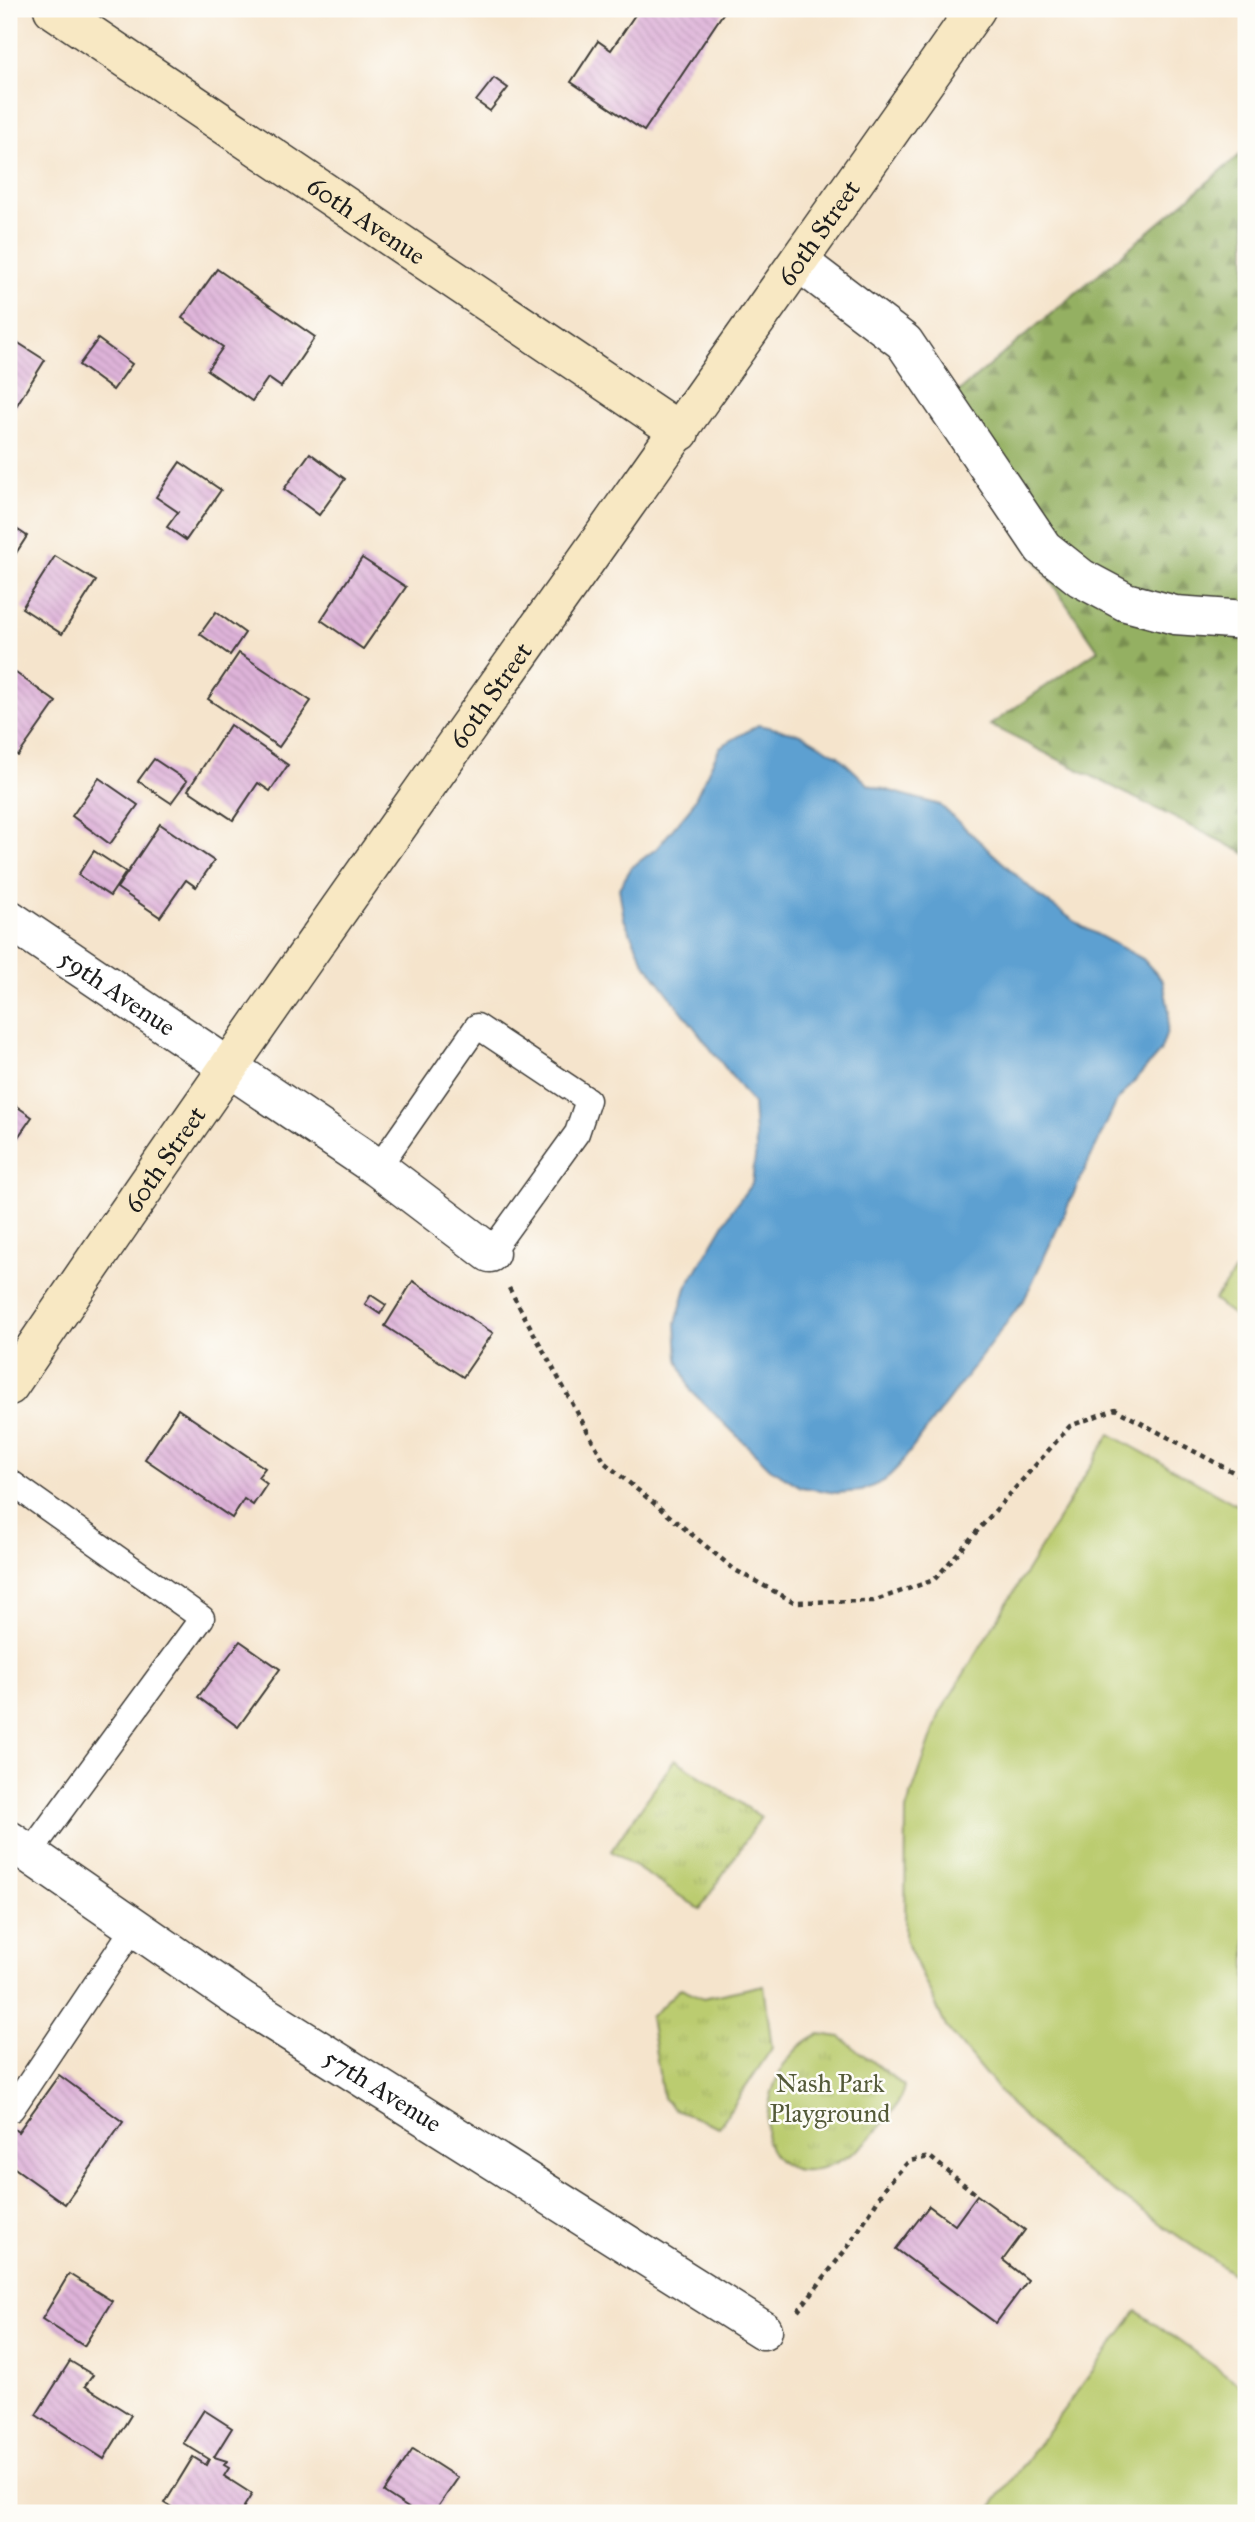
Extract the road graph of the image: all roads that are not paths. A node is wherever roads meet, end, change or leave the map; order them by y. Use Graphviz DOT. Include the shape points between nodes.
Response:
graph roads {
  1 [pos="53,9"];
  2 [pos="976,9"];
  3 [pos="799,262"];
  4 [pos="680,432"];
  5 [pos="1246,620"];
  6 [pos="9,919"];
  7 [pos="227,1065"];
  8 [pos="378,1168"];
  9 [pos="490,1253"];
  10 [pos="9,1386"];
  11 [pos="9,1481"];
  12 [pos="19,1847"];
  13 [pos="134,1927"];
  14 [pos="12,2109"];
  15 [pos="775,2321"];
  1 -- 4 [label="street, 60th Avenue"];
  2 -- 3 [label="street, 60th Street"];
  3 -- 4 [label="street, 60th Street"];
  3 -- 5 [label="street" via="904,342 1043,548 1081,579 1126,603 1175,615"];
  4 -- 7 [label="street, 60th Street"];
  6 -- 7 [label="street, 59th Avenue"];
  7 -- 8 [label="street, 59th Avenue"];
  7 -- 10 [label="street, 60th Street"];
  8 -- 9 [label="street, 59th Avenue"];
  8 -- 9 [label="lane" via="477,1026 588,1100 577,1133"];
  11 -- 12 [label="lane" via="202,1618"];
  12 -- 13 [label="street, 57th Avenue"];
  13 -- 14 [label="lane"];
  13 -- 15 [label="street, 57th Avenue" via="243,2002"];
}
